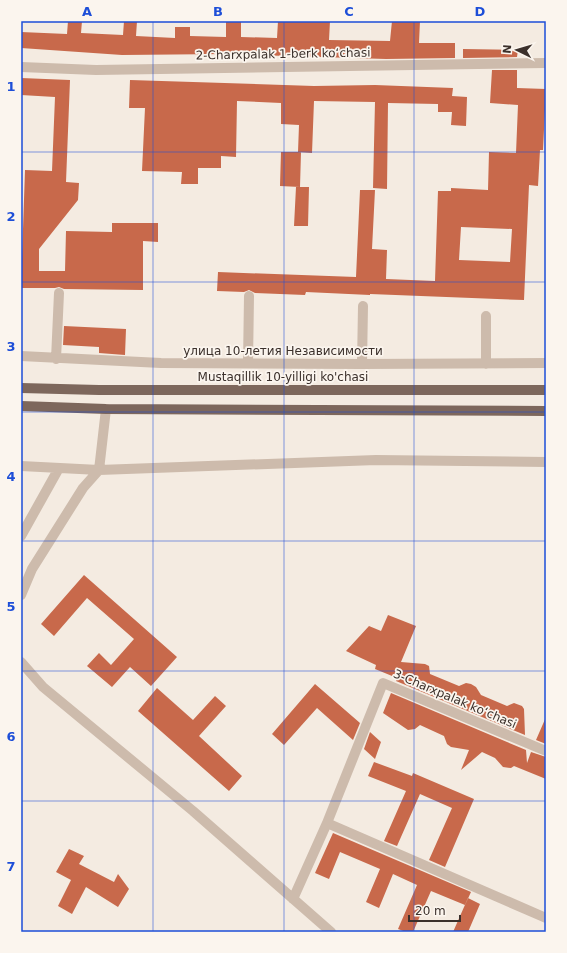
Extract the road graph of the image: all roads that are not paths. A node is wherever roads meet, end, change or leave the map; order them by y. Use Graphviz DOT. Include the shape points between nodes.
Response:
graph roads {
  1 [pos="546,63"];
  2 [pos="21,67"];
  3 [pos="59,292"];
  4 [pos="249,296"];
  5 [pos="363,306"];
  6 [pos="486,316"];
  7 [pos="21,356"];
  8 [pos="56,359"];
  9 [pos="248,363"];
  10 [pos="546,363"];
  11 [pos="362,364"];
  12 [pos="486,364"];
  13 [pos="21,388"];
  14 [pos="546,390"];
  15 [pos="21,406"];
  16 [pos="106,409"];
  17 [pos="546,411"];
  18 [pos="546,462"];
  19 [pos="21,466"];
  20 [pos="59,468"];
  21 [pos="99,470"];
  22 [pos="21,536"];
  23 [pos="21,595"];
  24 [pos="21,662"];
  25 [pos="546,751"];
  26 [pos="326,823"];
  27 [pos="293,899"];
  28 [pos="546,918"];
  29 [pos="331,932"];
  1 -- 2 [label="street, 2-Charxpalak 1-berk koʻchasi" via="96,70"];
  3 -- 8 [label="street"];
  4 -- 9 [label="street"];
  5 -- 11 [label="street"];
  6 -- 12 [label="street"];
  7 -- 8 [label="street, улица 10-летия Независимости"];
  8 -- 9 [label="street, улица 10-летия Независимости"];
  9 -- 11 [label="street, улица 10-летия Независимости"];
  10 -- 12 [label="street, улица 10-летия Независимости"];
  11 -- 12 [label="street, улица 10-летия Независимости"];
  13 -- 14 [label="main road, Mustaqillik 10-yilligi ko'chasi"];
  15 -- 16 [label="main road"];
  16 -- 17 [label="main road"];
  16 -- 21 [label="street"];
  18 -- 21 [label="street" via="376,460"];
  19 -- 20 [label="street"];
  20 -- 21 [label="street"];
  20 -- 22 [label="street"];
  21 -- 23 [label="street" via="83,488 32,569"];
  24 -- 27 [label="street" via="43,687 193,811"];
  25 -- 26 [label="street, 3-Charxpalak koʻchasi" via="384,682"];
  26 -- 27 [label="street, 3-Charxpalak koʻchasi"];
  26 -- 28 [label="street"];
  27 -- 29 [label="street"];
}
